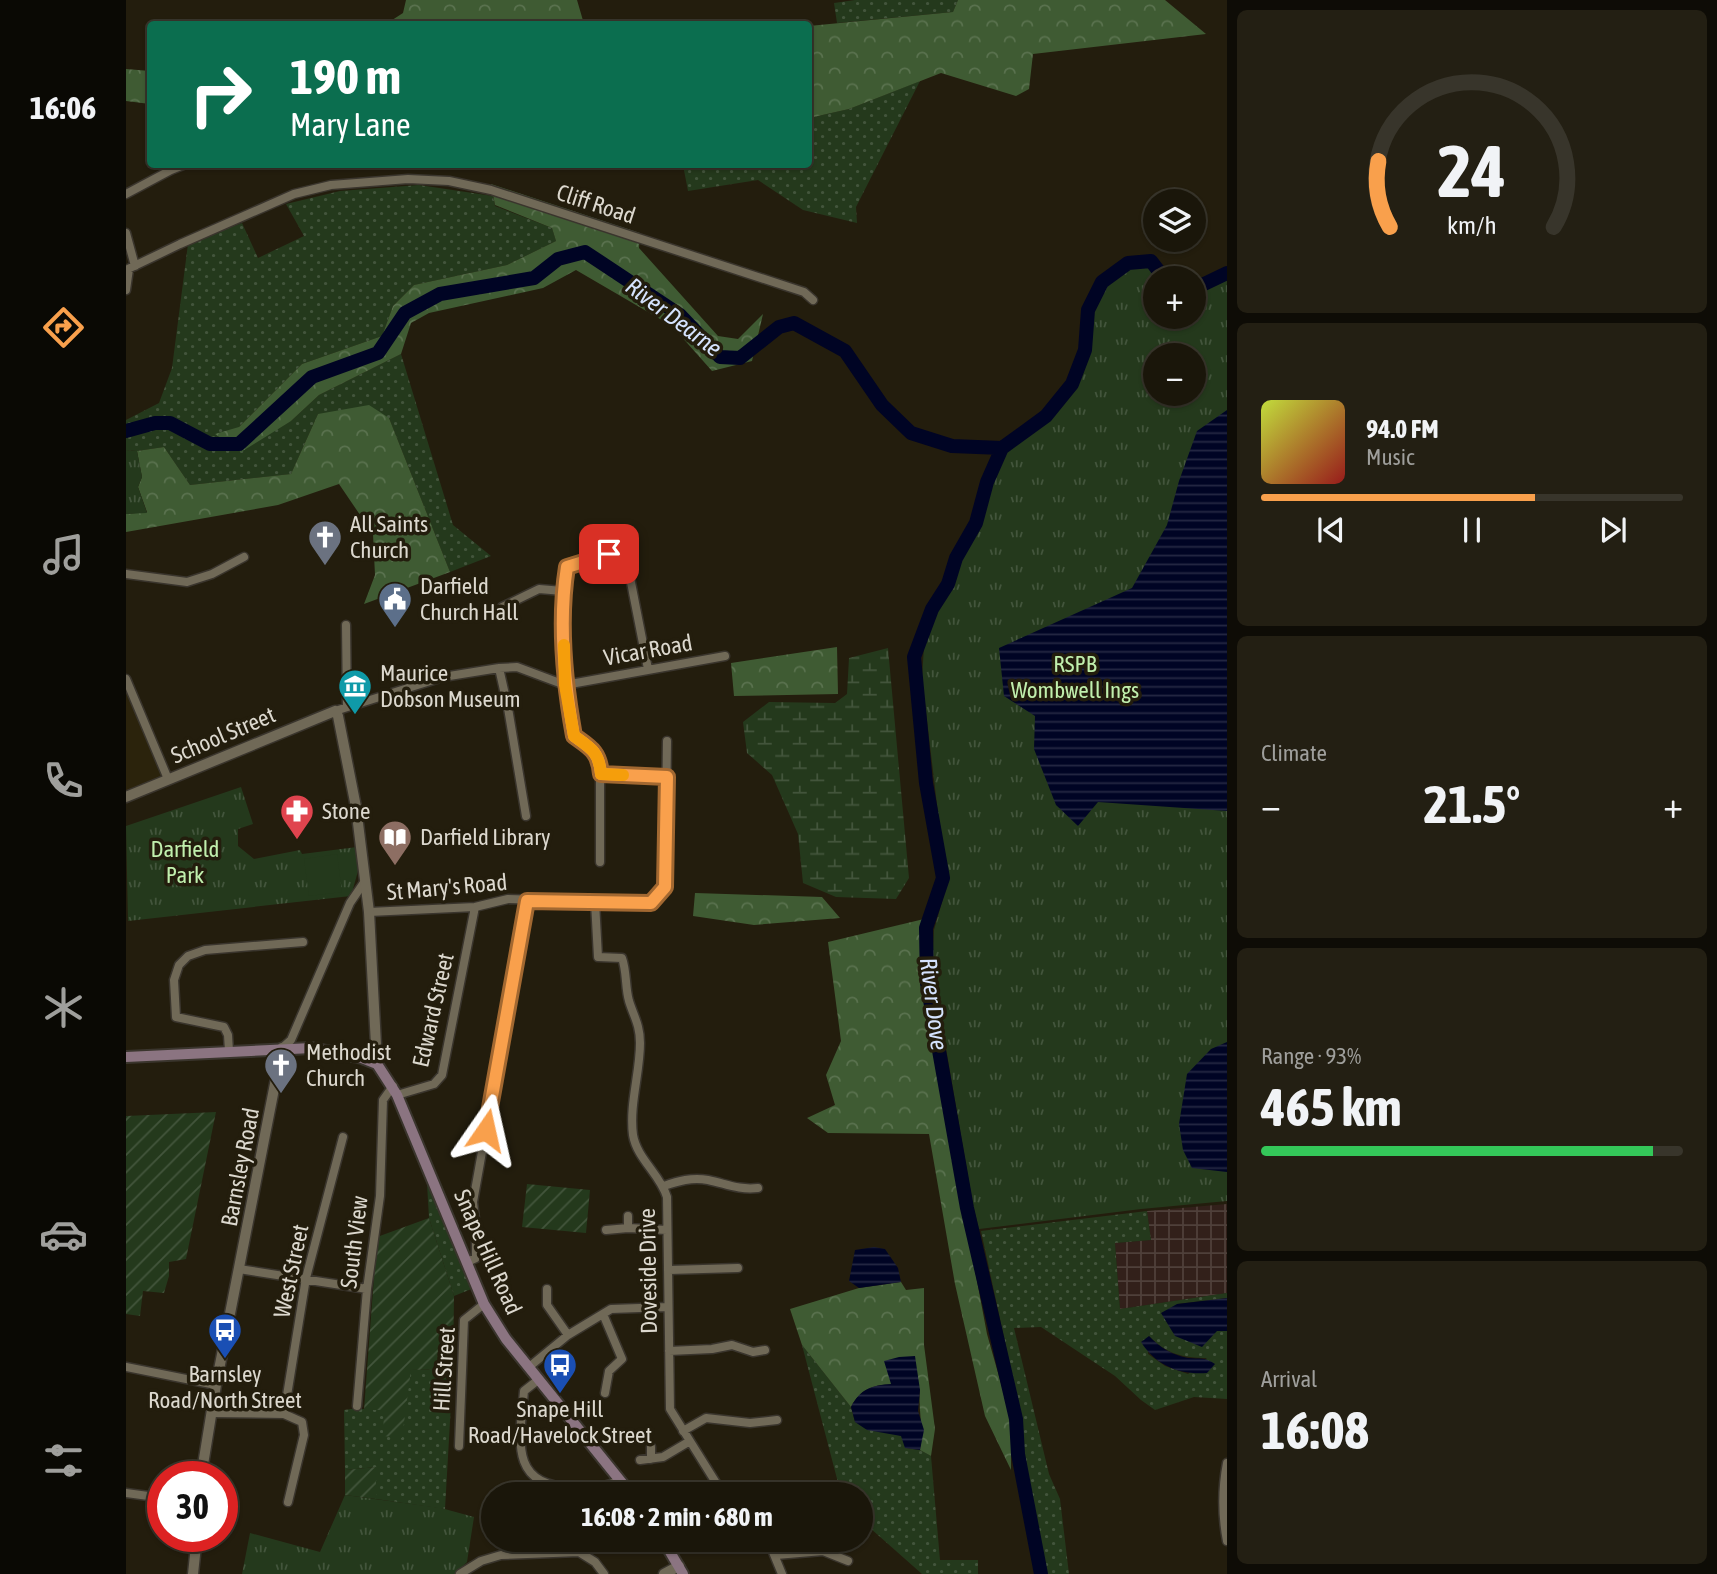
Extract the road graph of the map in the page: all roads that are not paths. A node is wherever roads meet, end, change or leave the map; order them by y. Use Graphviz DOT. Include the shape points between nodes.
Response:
graph roads {
  1 [pos="176,168"];
  2 [pos="126,194"];
  3 [pos="126,233"];
  4 [pos="130,268"];
  5 [pos="126,290"];
  6 [pos="813,300"];
  7 [pos="244,557"];
  8 [pos="126,574"];
  9 [pos="564,591"];
  10 [pos="502,607"];
  11 [pos="346,625"];
  12 [pos="725,656"];
  13 [pos="499,668"];
  14 [pos="648,669"];
  15 [pos="126,679"];
  16 [pos="565,685"];
  17 [pos="347,707"];
  18 [pos="335,711"];
  19 [pos="667,741"];
  20 [pos="601,774"];
  21 [pos="667,777"];
  22 [pos="168,779"];
  23 [pos="126,797"];
  24 [pos="526,816"];
  25 [pos="600,862"];
  26 [pos="365,881"];
  27 [pos="527,901"];
  28 [pos="596,902"];
  29 [pos="475,907"];
  30 [pos="369,912"];
  31 [pos="303,942"];
  32 [pos="282,1048"];
  33 [pos="229,1051"];
  34 [pos="126,1057"];
  35 [pos="377,1064"];
  36 [pos="395,1091"];
  37 [pos="342,1137"];
  38 [pos="664,1186"];
  39 [pos="758,1188"];
  40 [pos="628,1216"];
  41 [pos="628,1228"];
  42 [pos="606,1230"];
  43 [pos="667,1230"];
  44 [pos="467,1262"];
  45 [pos="738,1268"];
  46 [pos="239,1269"];
  47 [pos="668,1269"];
  48 [pos="306,1278"];
  49 [pos="367,1289"];
  50 [pos="547,1289"];
  51 [pos="484,1304"];
  52 [pos="668,1307"];
  53 [pos="603,1314"];
  54 [pos="568,1335"];
  55 [pos="765,1350"];
  56 [pos="668,1351"];
  57 [pos="126,1367"];
  58 [pos="529,1367"];
  59 [pos="538,1380"];
  60 [pos="216,1385"];
  61 [pos="605,1394"];
  62 [pos="357,1406"];
  63 [pos="211,1413"];
  64 [pos="284,1414"];
  65 [pos="777,1420"];
  66 [pos="683,1431"];
  67 [pos="690,1441"];
  68 [pos="459,1446"];
  69 [pos="651,1447"];
  70 [pos="651,1459"];
  71 [pos="640,1460"];
  72 [pos="204,1461"];
  73 [pos="1227,1463"];
  74 [pos="619,1480"];
  75 [pos="716,1482"];
  76 [pos="126,1493"];
  77 [pos="147,1496"];
  78 [pos="288,1502"];
  79 [pos="1227,1541"];
  80 [pos="195,1552"];
  81 [pos="670,1552"];
  82 [pos="774,1552"];
  83 [pos="776,1555"];
  84 [pos="848,1561"];
  85 [pos="681,1570"];
  86 [pos="192,1574"];
  87 [pos="460,1574"];
  88 [pos="604,1574"];
  89 [pos="664,1574"];
  90 [pos="782,1574"];
  1 -- 2 [label="street"];
  3 -- 4 [label="street"];
  4 -- 5 [label="street"];
  4 -- 6 [label="street, Cliff Road" via="294,194 331,185 408,179 491,190 803,292"];
  7 -- 8 [label="street" via="187,582"];
  9 -- 10 [label="street" via="539,589"];
  9 -- 14 [label="street" via="567,567 609,554 627,562"];
  9 -- 16 [label="street"];
  11 -- 17 [label="street"];
  12 -- 14 [label="street, Vicar Road"];
  13 -- 16 [label="street" via="517,667"];
  13 -- 17 [label="street" via="443,677"];
  13 -- 24 [label="street"];
  14 -- 16 [label="street, Vicar Road"];
  15 -- 22 [label="street"];
  16 -- 20 [label="street" via="574,736 594,750"];
  17 -- 18 [label="street"];
  18 -- 22 [label="street, School Street"];
  18 -- 26 [label="street" via="356,807"];
  19 -- 21 [label="street"];
  20 -- 21 [label="street"];
  20 -- 25 [label="street"];
  21 -- 28 [label="street, St Mary's Road" via="665,887 651,903"];
  22 -- 23 [label="street, School Street"];
  26 -- 30 [label="street"];
  26 -- 32 [label="street, Barnsley Road" via="291,1040"];
  27 -- 28 [label="street, St Mary's Road"];
  27 -- 29 [label="street, St Mary's Road" via="508,899"];
  27 -- 44 [label="street" via="473,1202 476,1258"];
  28 -- 38 [label="street, Doveside Drive" via="598,957 622,958 630,1004 639,1023 633,1138"];
  29 -- 30 [label="street, St Mary's Road"];
  29 -- 36 [label="street, Edward Street" via="442,1075 434,1084"];
  30 -- 35 [label="street"];
  31 -- 33 [label="street" via="205,950 179,965 173,980 176,1017 224,1027"];
  32 -- 33 [label="main road"];
  32 -- 35 [label="main road" via="312,1048"];
  32 -- 46 [label="street, Barnsley Road"];
  33 -- 34 [label="main road"];
  35 -- 36 [label="main road, Snape Hill Road"];
  36 -- 44 [label="main road, Snape Hill Road"];
  36 -- 49 [label="street, South View" via="383,1100 380,1196"];
  37 -- 48 [label="street, West Street"];
  38 -- 39 [label="street" via="682,1179 705,1179 741,1189"];
  38 -- 43 [label="street, Doveside Drive"];
  40 -- 41 [label="street"];
  41 -- 42 [label="street"];
  41 -- 43 [label="street"];
  43 -- 47 [label="street, Doveside Drive"];
  44 -- 51 [label="main road, Snape Hill Road"];
  45 -- 47 [label="street"];
  46 -- 48 [label="street"];
  46 -- 60 [label="street, Barnsley Road"];
  47 -- 52 [label="street, Doveside Drive"];
  48 -- 49 [label="street"];
  48 -- 64 [label="street, West Street"];
  49 -- 62 [label="street, South View"];
  50 -- 54 [label="street" via="547,1305"];
  51 -- 58 [label="main road, Snape Hill Road"];
  51 -- 68 [label="street, Hill Street" via="464,1320"];
  52 -- 53 [label="street" via="611,1309"];
  52 -- 56 [label="street, Doveside Drive"];
  53 -- 54 [label="street"];
  53 -- 61 [label="street" via="622,1359 609,1371"];
  54 -- 58 [label="street"];
  55 -- 56 [label="street" via="753,1352 732,1345"];
  56 -- 66 [label="street, Doveside Drive" via="670,1409"];
  57 -- 60 [label="street"];
  58 -- 59 [label="main road, Snape Hill Road"];
  59 -- 74 [label="main road, Snape Hill Road"];
  59 -- 74 [label="street" via="524,1391 522,1453 527,1471 537,1481 566,1487 608,1487"];
  60 -- 63 [label="street, Barnsley Road"];
  63 -- 64 [label="street"];
  63 -- 72 [label="street, Barnsley Road"];
  64 -- 78 [label="street" via="302,1422 304,1435"];
  65 -- 66 [label="street" via="750,1423 706,1418"];
  66 -- 67 [label="street, Doveside Drive"];
  67 -- 70 [label="street"];
  67 -- 75 [label="street, Doveside Drive"];
  69 -- 70 [label="street"];
  70 -- 71 [label="street"];
  73 -- 79 [label="street" via="1223,1483"];
  76 -- 77 [label="street"];
  80 -- 86 [label="street"];
  81 -- 85 [label="main road"];
  82 -- 83 [label="street"];
  83 -- 84 [label="street" via="823,1551"];
  83 -- 90 [label="street"];
  85 -- 89 [label="street"];
  87 -- 88 [label="street" via="502,1555 579,1552"];
}
